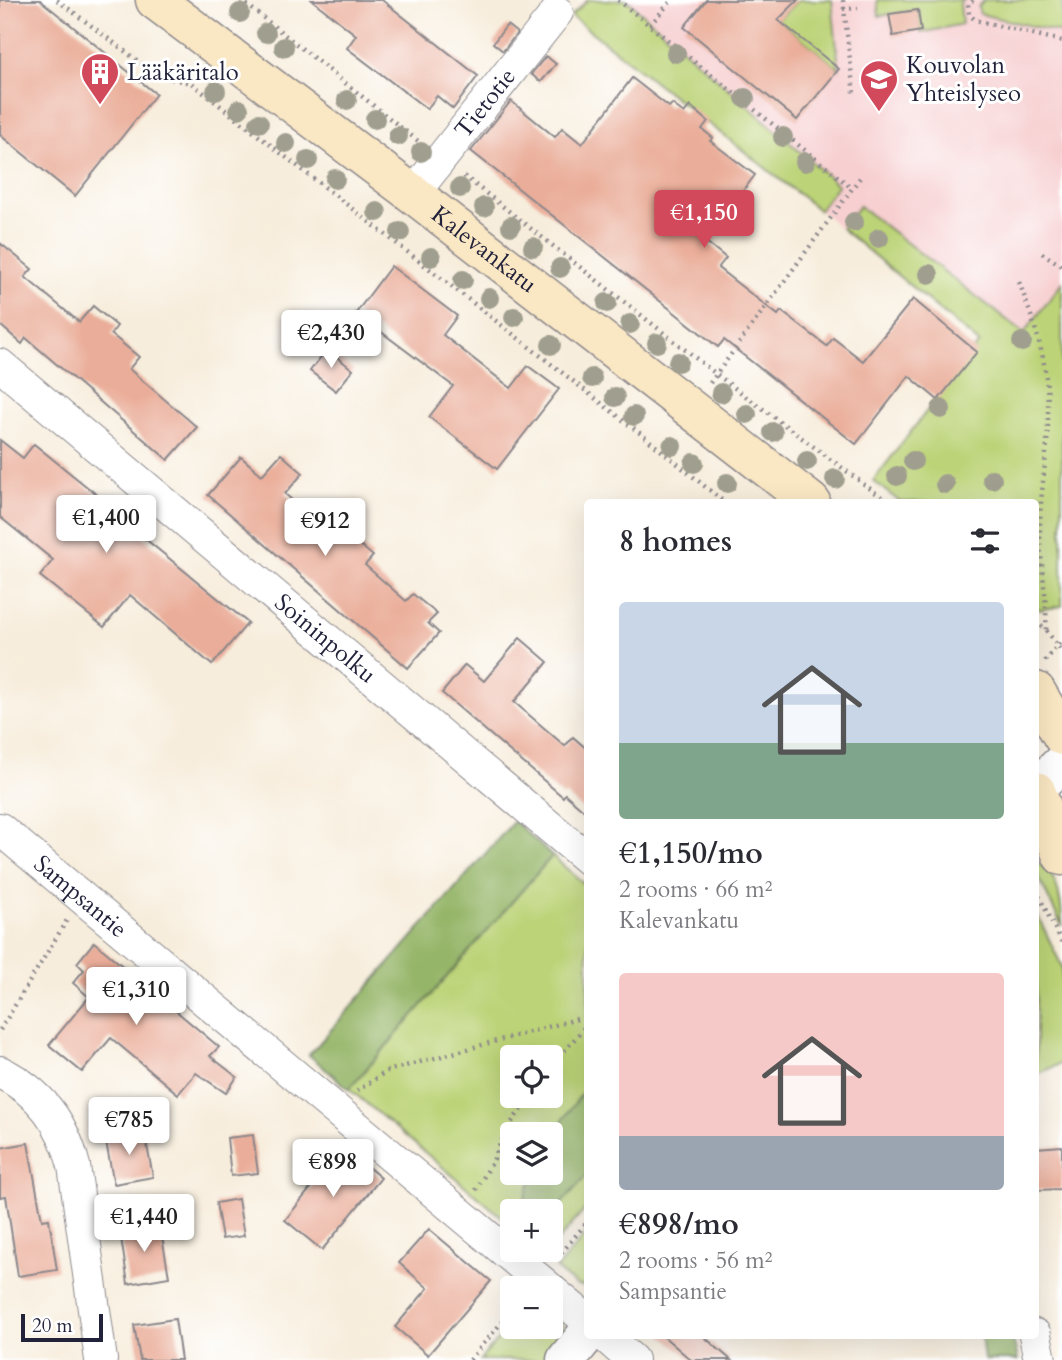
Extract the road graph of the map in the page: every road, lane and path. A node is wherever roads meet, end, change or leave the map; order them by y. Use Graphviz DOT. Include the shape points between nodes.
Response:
graph roads {
  1 [pos="57,0"];
  2 [pos="155,0"];
  3 [pos="241,0"];
  4 [pos="618,0"];
  5 [pos="672,0"];
  6 [pos="843,0"];
  7 [pos="973,0"];
  8 [pos="858,8"];
  9 [pos="843,9"];
  10 [pos="557,12"];
  11 [pos="650,25"];
  12 [pos="1062,41"];
  13 [pos="854,94"];
  14 [pos="441,158"];
  15 [pos="862,175"];
  16 [pos="852,188"];
  17 [pos="413,194"];
  18 [pos="1042,253"];
  19 [pos="1062,266"];
  20 [pos="1019,282"];
  21 [pos="0,365"];
  22 [pos="716,374"];
  23 [pos="692,410"];
  24 [pos="720,499"];
  25 [pos="807,499"];
  26 [pos="884,499"];
  27 [pos="1039,624"];
  28 [pos="1046,630"];
  29 [pos="1060,643"];
  30 [pos="1062,652"];
  31 [pos="1039,678"];
  32 [pos="1039,682"];
  33 [pos="1062,736"];
  34 [pos="1062,763"];
  35 [pos="1039,786"];
  36 [pos="1039,797"];
  37 [pos="0,829"];
  38 [pos="584,856"];
  39 [pos="1062,856"];
  40 [pos="80,896"];
  41 [pos="1039,896"];
  42 [pos="1062,943"];
  43 [pos="584,1017"];
  44 [pos="584,1028"];
  45 [pos="0,1030"];
  46 [pos="563,1053"];
  47 [pos="0,1072"];
  48 [pos="333,1108"];
  49 [pos="522,1108"];
  50 [pos="461,1215"];
  51 [pos="584,1227"];
  52 [pos="543,1276"];
  53 [pos="553,1276"];
  54 [pos="563,1295"];
  55 [pos="584,1317"];
  56 [pos="500,1324"];
  57 [pos="584,1338"];
  58 [pos="608,1339"];
  59 [pos="1036,1339"];
  60 [pos="101,1360"];
  61 [pos="470,1360"];
  62 [pos="566,1360"];
  63 [pos="632,1360"];
  64 [pos="1040,1360"];
  1 -- 24 [label="path" via="158,76 191,83"];
  2 -- 17 [label="main road, Kalevankatu"];
  3 -- 14 [label="path"];
  4 -- 11 [label="path"];
  5 -- 11 [label="path"];
  6 -- 9 [label="path"];
  7 -- 12 [label="path" via="968,4 975,20"];
  8 -- 9 [label="path"];
  9 -- 13 [label="path"];
  10 -- 14 [label="street, Tietotie"];
  11 -- 16 [label="path"];
  14 -- 17 [label="street, Tietotie"];
  14 -- 22 [label="path"];
  15 -- 16 [label="path"];
  16 -- 22 [label="path"];
  17 -- 23 [label="main road, Kalevankatu"];
  18 -- 19 [label="path"];
  20 -- 28 [label="path" via="1038,332 1046,373 1040,536"];
  21 -- 38 [label="street, Soininpolku"];
  22 -- 23 [label="path"];
  22 -- 26 [label="path"];
  23 -- 25 [label="main road, Kalevankatu"];
  27 -- 28 [label="path"];
  28 -- 29 [label="path"];
  29 -- 30 [label="path"];
  29 -- 31 [label="path"];
  32 -- 33 [label="main road"];
  34 -- 35 [label="street"];
  36 -- 39 [label="main road"];
  37 -- 40 [label="street, Sampsantie"];
  40 -- 45 [label="path"];
  40 -- 48 [label="street, Sampsantie"];
  41 -- 42 [label="path"];
  43 -- 48 [label="path" via="387,1071"];
  44 -- 46 [label="path"];
  47 -- 60 [label="street" via="38,1097 56,1118 68,1144"];
  48 -- 50 [label="street, Sampsantie"];
  49 -- 50 [label="path"];
  50 -- 52 [label="street, Sampsantie"];
  51 -- 53 [label="path"];
  54 -- 55 [label="street, Sampsantie"];
  56 -- 61 [label="path"];
  57 -- 62 [label="street"];
  58 -- 63 [label="street"];
  59 -- 64 [label="street"];
}
